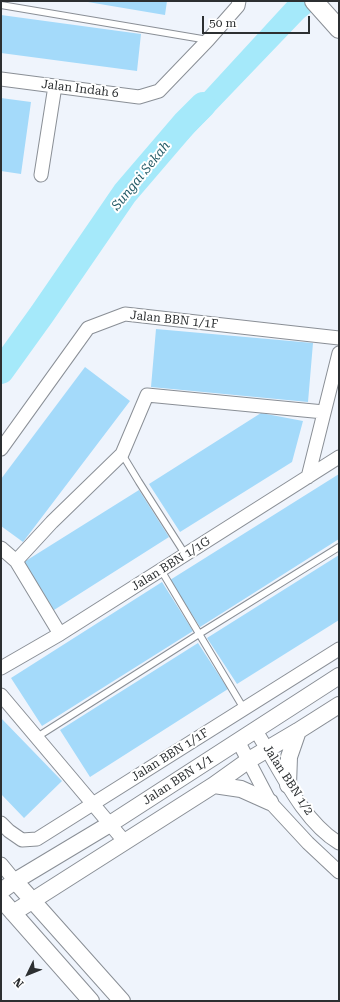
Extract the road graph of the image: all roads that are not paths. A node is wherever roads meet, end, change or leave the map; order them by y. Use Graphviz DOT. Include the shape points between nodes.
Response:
graph roads {
  1 [pos="239,1"];
  2 [pos="314,1"];
  3 [pos="1,5"];
  4 [pos="336,26"];
  5 [pos="208,40"];
  6 [pos="1,79"];
  7 [pos="55,86"];
  8 [pos="41,175"];
  9 [pos="339,338"];
  10 [pos="339,353"];
  11 [pos="324,412"];
  12 [pos="1,449"];
  13 [pos="122,454"];
  14 [pos="339,457"];
  15 [pos="308,477"];
  16 [pos="339,547"];
  17 [pos="1,548"];
  18 [pos="185,554"];
  19 [pos="16,561"];
  20 [pos="161,570"];
  21 [pos="60,634"];
  22 [pos="199,634"];
  23 [pos="339,649"];
  24 [pos="1,668"];
  25 [pos="339,676"];
  26 [pos="1,695"];
  27 [pos="339,705"];
  28 [pos="244,708"];
  29 [pos="256,730"];
  30 [pos="298,731"];
  31 [pos="36,737"];
  32 [pos="238,741"];
  33 [pos="268,749"];
  34 [pos="249,760"];
  35 [pos="214,785"];
  36 [pos="288,785"];
  37 [pos="270,802"];
  38 [pos="93,804"];
  39 [pos="1,823"];
  40 [pos="110,824"];
  41 [pos="125,842"];
  42 [pos="339,843"];
  43 [pos="1,864"];
  44 [pos="339,872"];
  45 [pos="15,881"];
  46 [pos="1,892"];
  47 [pos="1,899"];
  48 [pos="32,900"];
  49 [pos="13,913"];
  50 [pos="91,1001"];
  51 [pos="122,1001"];
  1 -- 5 [label="street" via="238,6"];
  2 -- 4 [label="main road"];
  3 -- 5 [label="lane"];
  5 -- 7 [label="street, Jalan Indah 6" via="159,91 139,97"];
  6 -- 7 [label="street, Jalan Indah 6"];
  7 -- 8 [label="street"];
  9 -- 12 [label="street, Jalan BBN 1/1F" via="125,314 88,328"];
  10 -- 11 [label="street"];
  11 -- 13 [label="street" via="147,395"];
  11 -- 15 [label="street"];
  13 -- 18 [label="lane"];
  13 -- 19 [label="street"];
  14 -- 15 [label="street, Jalan BBN 1/1G"];
  15 -- 18 [label="street, Jalan BBN 1/1G"];
  16 -- 22 [label="lane"];
  17 -- 19 [label="street"];
  18 -- 20 [label="street, Jalan BBN 1/1G"];
  19 -- 21 [label="street"];
  20 -- 21 [label="street, Jalan BBN 1/1G"];
  20 -- 22 [label="lane"];
  21 -- 24 [label="street, Jalan BBN 1/1G"];
  22 -- 28 [label="lane"];
  22 -- 31 [label="lane"];
  23 -- 28 [label="street, Jalan BBN 1/1F"];
  25 -- 29 [label="street, Jalan BBN 1/1"];
  26 -- 31 [label="street"];
  27 -- 30 [label="street, Jalan BBN 1/1"];
  28 -- 38 [label="street, Jalan BBN 1/1F"];
  29 -- 32 [label="street, Jalan BBN 1/1"];
  29 -- 33 [label="street, Jalan BBN 1/2"];
  30 -- 33 [label="street, Jalan BBN 1/1"];
  30 -- 36 [label="street" via="289,757"];
  31 -- 38 [label="street"];
  32 -- 34 [label="street, Jalan BBN 1/2"];
  32 -- 40 [label="street, Jalan BBN 1/1"];
  33 -- 34 [label="street, Jalan BBN 1/1"];
  33 -- 36 [label="street, Jalan BBN 1/2"];
  34 -- 35 [label="street, Jalan BBN 1/1"];
  34 -- 37 [label="street, Jalan BBN 1/2"];
  35 -- 37 [label="street" via="241,789"];
  35 -- 41 [label="street, Jalan BBN 1/1"];
  36 -- 42 [label="street, Jalan BBN 1/2" via="309,815"];
  37 -- 44 [label="street, Jalan BBN 1/2"];
  38 -- 39 [label="street, Jalan BBN 1/1F" via="37,839 22,840"];
  38 -- 40 [label="street"];
  40 -- 41 [label="street"];
  40 -- 45 [label="street, Jalan BBN 1/1"];
  41 -- 48 [label="street, Jalan BBN 1/1"];
  43 -- 45 [label="street"];
  45 -- 46 [label="street, Jalan BBN 1/1"];
  45 -- 48 [label="street"];
  47 -- 49 [label="street"];
  48 -- 49 [label="street, Jalan BBN 1/1"];
  48 -- 51 [label="street"];
  49 -- 50 [label="street"];
}
